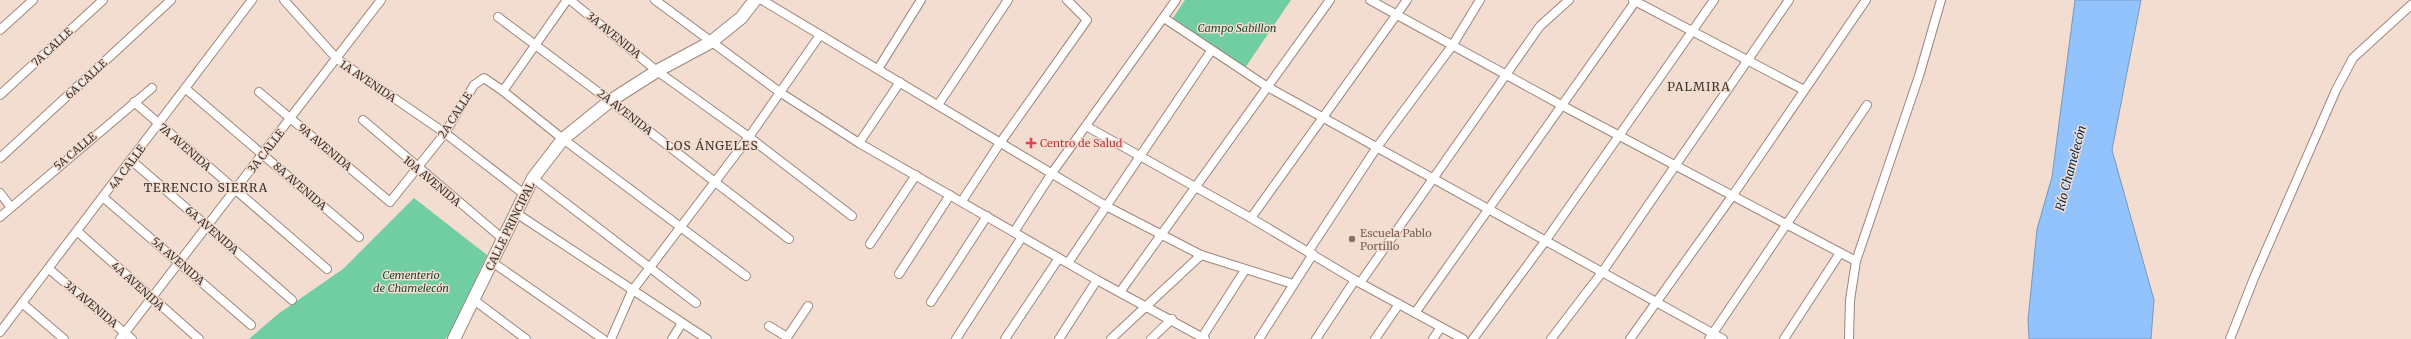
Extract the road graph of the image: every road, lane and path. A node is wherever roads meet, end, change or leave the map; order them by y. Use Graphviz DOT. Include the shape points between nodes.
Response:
graph roads {
  1 [pos="33,0"];
  2 [pos="103,0"];
  3 [pos="171,0"];
  4 [pos="252,0"];
  5 [pos="284,0"];
  6 [pos="382,0"];
  7 [pos="569,0"];
  8 [pos="655,0"];
  9 [pos="755,0"];
  10 [pos="762,0"];
  11 [pos="921,0"];
  12 [pos="1008,0"];
  13 [pos="1067,0"];
  14 [pos="1176,0"];
  15 [pos="1330,0"];
  16 [pos="1370,0"];
  17 [pos="1407,0"];
  18 [pos="1480,0"];
  19 [pos="1568,0"];
  20 [pos="1714,0"];
  21 [pos="1789,0"];
  22 [pos="1866,0"];
  23 [pos="1941,0"];
  24 [pos="1634,1"];
  25 [pos="2411,5"];
  26 [pos="1397,15"];
  27 [pos="498,17"];
  28 [pos="1164,18"];
  29 [pos="0,30"];
  30 [pos="1694,31"];
  31 [pos="820,35"];
  32 [pos="711,42"];
  33 [pos="535,45"];
  34 [pos="1452,46"];
  35 [pos="1211,51"];
  36 [pos="336,59"];
  37 [pos="1747,61"];
  38 [pos="878,69"];
  39 [pos="657,71"];
  40 [pos="1506,74"];
  41 [pos="900,82"];
  42 [pos="1266,86"];
  43 [pos="152,88"];
  44 [pos="186,89"];
  45 [pos="1804,90"];
  46 [pos="503,91"];
  47 [pos="259,92"];
  48 [pos="780,93"];
  49 [pos="0,95"];
  50 [pos="610,100"];
  51 [pos="134,102"];
  52 [pos="938,105"];
  53 [pos="1867,105"];
  54 [pos="1563,106"];
  55 [pos="1323,117"];
  56 [pos="292,118"];
  57 [pos="363,120"];
  58 [pos="160,124"];
  59 [pos="1086,126"];
  60 [pos="446,133"];
  61 [pos="1620,134"];
  62 [pos="749,137"];
  63 [pos="563,139"];
  64 [pos="859,143"];
  65 [pos="1000,143"];
  66 [pos="1377,147"];
  67 [pos="263,154"];
  68 [pos="1138,157"];
  69 [pos="0,158"];
  70 [pos="131,160"];
  71 [pos="1676,165"];
  72 [pos="416,167"];
  73 [pos="1052,173"];
  74 [pos="916,175"];
  75 [pos="533,178"];
  76 [pos="1433,178"];
  77 [pos="715,183"];
  78 [pos="1194,186"];
  79 [pos="235,190"];
  80 [pos="0,192"];
  81 [pos="524,194"];
  82 [pos="950,195"];
  83 [pos="1733,195"];
  84 [pos="104,198"];
  85 [pos="962,201"];
  86 [pos="390,202"];
  87 [pos="10,206"];
  88 [pos="1106,206"];
  89 [pos="1490,209"];
  90 [pos="516,213"];
  91 [pos="852,216"];
  92 [pos="987,216"];
  93 [pos="0,217"];
  94 [pos="1251,218"];
  95 [pos="1787,224"];
  96 [pos="207,226"];
  97 [pos="680,228"];
  98 [pos="78,232"];
  99 [pos="1014,232"];
  100 [pos="1162,234"];
  101 [pos="359,237"];
  102 [pos="1022,237"];
  103 [pos="503,239"];
  104 [pos="789,239"];
  105 [pos="1546,240"];
  106 [pos="870,244"];
  107 [pos="1310,253"];
  108 [pos="1840,253"];
  109 [pos="1201,255"];
  110 [pos="1059,258"];
  111 [pos="1856,261"];
  112 [pos="180,262"];
  113 [pos="492,262"];
  114 [pos="1068,263"];
  115 [pos="648,268"];
  116 [pos="49,269"];
  117 [pos="327,269"];
  118 [pos="1245,270"];
  119 [pos="1602,271"];
  120 [pos="899,274"];
  121 [pos="746,276"];
  122 [pos="1097,280"];
  123 [pos="1357,282"];
  124 [pos="1293,284"];
  125 [pos="632,291"];
  126 [pos="1120,292"];
  127 [pos="152,298"];
  128 [pos="292,300"];
  129 [pos="474,300"];
  130 [pos="931,302"];
  131 [pos="1658,302"];
  132 [pos="22,303"];
  133 [pos="696,303"];
  134 [pos="1399,304"];
  135 [pos="808,306"];
  136 [pos="1147,307"];
  137 [pos="1415,313"];
  138 [pos="1172,319"];
  139 [pos="682,323"];
  140 [pos="251,325"];
  141 [pos="769,326"];
  142 [pos="1441,327"];
  143 [pos="0,332"];
  144 [pos="122,336"];
  145 [pos="1711,336"];
  146 [pos="456,338"];
  147 [pos="786,338"];
  148 [pos="1203,338"];
  149 [pos="64,339"];
  150 [pos="132,339"];
  151 [pos="199,339"];
  152 [pos="526,339"];
  153 [pos="603,339"];
  154 [pos="611,339"];
  155 [pos="672,339"];
  156 [pos="707,339"];
  157 [pos="956,339"];
  158 [pos="1005,339"];
  159 [pos="1059,339"];
  160 [pos="1111,339"];
  161 [pos="1151,339"];
  162 [pos="1259,339"];
  163 [pos="1316,339"];
  164 [pos="1375,339"];
  165 [pos="1433,339"];
  166 [pos="1463,339"];
  167 [pos="1473,339"];
  168 [pos="1551,339"];
  169 [pos="1630,339"];
  170 [pos="1723,339"];
  171 [pos="1784,339"];
  172 [pos="1849,339"];
  173 [pos="2230,339"];
  1 -- 29 [label="street"];
  2 -- 49 [label="street, 7A CALLE"];
  3 -- 69 [label="street, 6A CALLE"];
  4 -- 44 [label="street, 4A CALLE"];
  5 -- 36 [label="street, 1A AVENIDA"];
  6 -- 36 [label="street, 3A CALLE"];
  7 -- 33 [label="street"];
  7 -- 39 [label="street, 3A AVENIDA"];
  8 -- 32 [label="street"];
  9 -- 32 [label="street, CALLE PRINCIPAL" via="741,18"];
  10 -- 31 [label="street"];
  11 -- 38 [label="street"];
  12 -- 52 [label="street"];
  13 -- 65 [label="street" via="1087,20"];
  14 -- 28 [label="street"];
  15 -- 42 [label="street"];
  16 -- 26 [label="street"];
  17 -- 26 [label="street"];
  18 -- 34 [label="street"];
  19 -- 40 [label="street" via="1540,26"];
  20 -- 30 [label="street"];
  21 -- 37 [label="street"];
  22 -- 45 [label="street"];
  23 -- 111 [label="street" via="1919,76"];
  24 -- 30 [label="street"];
  24 -- 54 [label="street"];
  25 -- 173 [label="street" via="2353,58 2336,90"];
  26 -- 34 [label="street"];
  26 -- 55 [label="street"];
  27 -- 33 [label="street, 2A AVENIDA"];
  28 -- 35 [label="street"];
  28 -- 59 [label="street"];
  30 -- 37 [label="street"];
  30 -- 61 [label="street"];
  31 -- 38 [label="street"];
  31 -- 48 [label="street"];
  32 -- 39 [label="street, CALLE PRINCIPAL"];
  32 -- 48 [label="street"];
  33 -- 46 [label="street"];
  33 -- 50 [label="street, 2A AVENIDA"];
  34 -- 40 [label="street"];
  34 -- 66 [label="street"];
  35 -- 42 [label="street"];
  35 -- 68 [label="street"];
  36 -- 56 [label="street, 3A CALLE"];
  36 -- 60 [label="street, 1A AVENIDA"];
  37 -- 45 [label="street"];
  37 -- 71 [label="street"];
  38 -- 41 [label="street"];
  39 -- 50 [label="street, CALLE PRINCIPAL"];
  39 -- 62 [label="street, 3A AVENIDA"];
  40 -- 54 [label="street"];
  40 -- 76 [label="street"];
  41 -- 52 [label="street"];
  41 -- 64 [label="street"];
  42 -- 55 [label="street"];
  42 -- 78 [label="street"];
  43 -- 51 [label="street, 5A CALLE"];
  44 -- 58 [label="street, 4A CALLE"];
  44 -- 67 [label="street, 8A AVENIDA"];
  45 -- 83 [label="street"];
  46 -- 60 [label="street, 2A CALLE" via="484,78 474,85"];
  46 -- 63 [label="street"];
  47 -- 56 [label="street, 9A AVENIDA"];
  48 -- 62 [label="street"];
  48 -- 64 [label="street"];
  50 -- 63 [label="street, CALLE PRINCIPAL"];
  50 -- 77 [label="street, 2A AVENIDA"];
  51 -- 58 [label="street, 7A AVENIDA"];
  51 -- 87 [label="street, 5A CALLE"];
  52 -- 65 [label="street"];
  53 -- 95 [label="street"];
  54 -- 61 [label="street"];
  54 -- 89 [label="street"];
  55 -- 66 [label="street"];
  55 -- 94 [label="street"];
  56 -- 67 [label="street, 3A CALLE"];
  56 -- 86 [label="street, 9A AVENIDA"];
  57 -- 72 [label="street, 10A AVENIDA"];
  58 -- 70 [label="street, 4A CALLE"];
  58 -- 79 [label="street, 7A AVENIDA"];
  59 -- 68 [label="street"];
  59 -- 73 [label="street"];
  60 -- 72 [label="street, 2A CALLE"];
  60 -- 81 [label="street, 1A AVENIDA"];
  61 -- 71 [label="street"];
  61 -- 105 [label="street"];
  62 -- 77 [label="street"];
  62 -- 91 [label="street, 3A AVENIDA"];
  63 -- 75 [label="street, CALLE PRINCIPAL"];
  63 -- 97 [label="street"];
  64 -- 74 [label="street"];
  65 -- 73 [label="street"];
  65 -- 85 [label="street"];
  66 -- 76 [label="street"];
  66 -- 107 [label="street"];
  67 -- 79 [label="street, 3A CALLE"];
  67 -- 101 [label="street, 8A AVENIDA"];
  68 -- 78 [label="street"];
  68 -- 88 [label="street"];
  70 -- 84 [label="street, 4A CALLE"];
  70 -- 96 [label="street, 6A AVENIDA"];
  71 -- 83 [label="street"];
  71 -- 119 [label="street"];
  72 -- 86 [label="street, 2A CALLE"];
  72 -- 103 [label="street, 10A AVENIDA"];
  73 -- 88 [label="street"];
  73 -- 99 [label="street"];
  74 -- 82 [label="street"];
  74 -- 106 [label="street"];
  75 -- 81 [label="street, CALLE PRINCIPAL"];
  75 -- 115 [label="street"];
  76 -- 89 [label="street"];
  76 -- 123 [label="street"];
  77 -- 97 [label="street"];
  77 -- 104 [label="street, 2A AVENIDA"];
  78 -- 94 [label="street"];
  78 -- 100 [label="street"];
  79 -- 96 [label="street, 3A CALLE"];
  79 -- 117 [label="street, 7A AVENIDA"];
  80 -- 87 [label="street"];
  81 -- 90 [label="street, CALLE PRINCIPAL"];
  82 -- 85 [label="street"];
  82 -- 120 [label="street"];
  83 -- 95 [label="street"];
  83 -- 131 [label="street"];
  84 -- 98 [label="street, 4A CALLE"];
  84 -- 112 [label="street, 5A AVENIDA"];
  85 -- 92 [label="street"];
  87 -- 93 [label="street, 5A CALLE"];
  88 -- 100 [label="street"];
  88 -- 114 [label="street"];
  89 -- 105 [label="street"];
  89 -- 137 [label="street"];
  90 -- 103 [label="street, CALLE PRINCIPAL"];
  90 -- 125 [label="street"];
  92 -- 99 [label="street"];
  92 -- 130 [label="street"];
  94 -- 107 [label="street"];
  95 -- 108 [label="street"];
  95 -- 145 [label="street"];
  96 -- 112 [label="street, 3A CALLE"];
  96 -- 128 [label="street, 6A AVENIDA"];
  97 -- 115 [label="street"];
  97 -- 121 [label="street"];
  98 -- 116 [label="street, 4A CALLE"];
  98 -- 127 [label="street, 4A AVENIDA"];
  99 -- 102 [label="street"];
  100 -- 109 [label="street"];
  100 -- 126 [label="street"];
  102 -- 110 [label="street"];
  102 -- 157 [label="street"];
  103 -- 113 [label="street, CALLE PRINCIPAL"];
  105 -- 119 [label="street"];
  105 -- 167 [label="street"];
  107 -- 123 [label="street"];
  107 -- 124 [label="street"];
  108 -- 111 [label="street"];
  108 -- 171 [label="street"];
  109 -- 118 [label="street"];
  109 -- 136 [label="street"];
  110 -- 114 [label="street"];
  110 -- 158 [label="street"];
  111 -- 172 [label="street" via="1850,300"];
  112 -- 127 [label="street, 3A CALLE"];
  112 -- 140 [label="street, 5A AVENIDA"];
  113 -- 129 [label="street, CALLE PRINCIPAL"];
  113 -- 153 [label="street"];
  114 -- 122 [label="street"];
  115 -- 125 [label="street"];
  115 -- 133 [label="street"];
  116 -- 132 [label="street, 4A CALLE"];
  116 -- 144 [label="street, 3A AVENIDA"];
  118 -- 124 [label="street"];
  118 -- 148 [label="street"];
  119 -- 131 [label="street"];
  119 -- 168 [label="street"];
  122 -- 126 [label="street"];
  122 -- 159 [label="street"];
  123 -- 134 [label="street"];
  123 -- 163 [label="street"];
  124 -- 162 [label="street"];
  125 -- 139 [label="street"];
  125 -- 154 [label="street"];
  126 -- 136 [label="street"];
  127 -- 144 [label="street, 3A CALLE"];
  127 -- 151 [label="street, 4A AVENIDA"];
  129 -- 146 [label="street, CALLE PRINCIPAL"];
  129 -- 152 [label="street"];
  131 -- 145 [label="street"];
  131 -- 169 [label="street"];
  132 -- 143 [label="street, 4A CALLE"];
  132 -- 149 [label="street"];
  134 -- 137 [label="street"];
  134 -- 164 [label="street"];
  135 -- 147 [label="street"];
  136 -- 138 [label="street"];
  136 -- 160 [label="street"];
  137 -- 142 [label="street"];
  138 -- 148 [label="street"];
  138 -- 161 [label="street"];
  139 -- 155 [label="street"];
  139 -- 156 [label="street"];
  141 -- 147 [label="street"];
  142 -- 165 [label="street"];
  142 -- 166 [label="street"];
  144 -- 150 [label="street, 3A AVENIDA"];
  145 -- 170 [label="street"];
}
